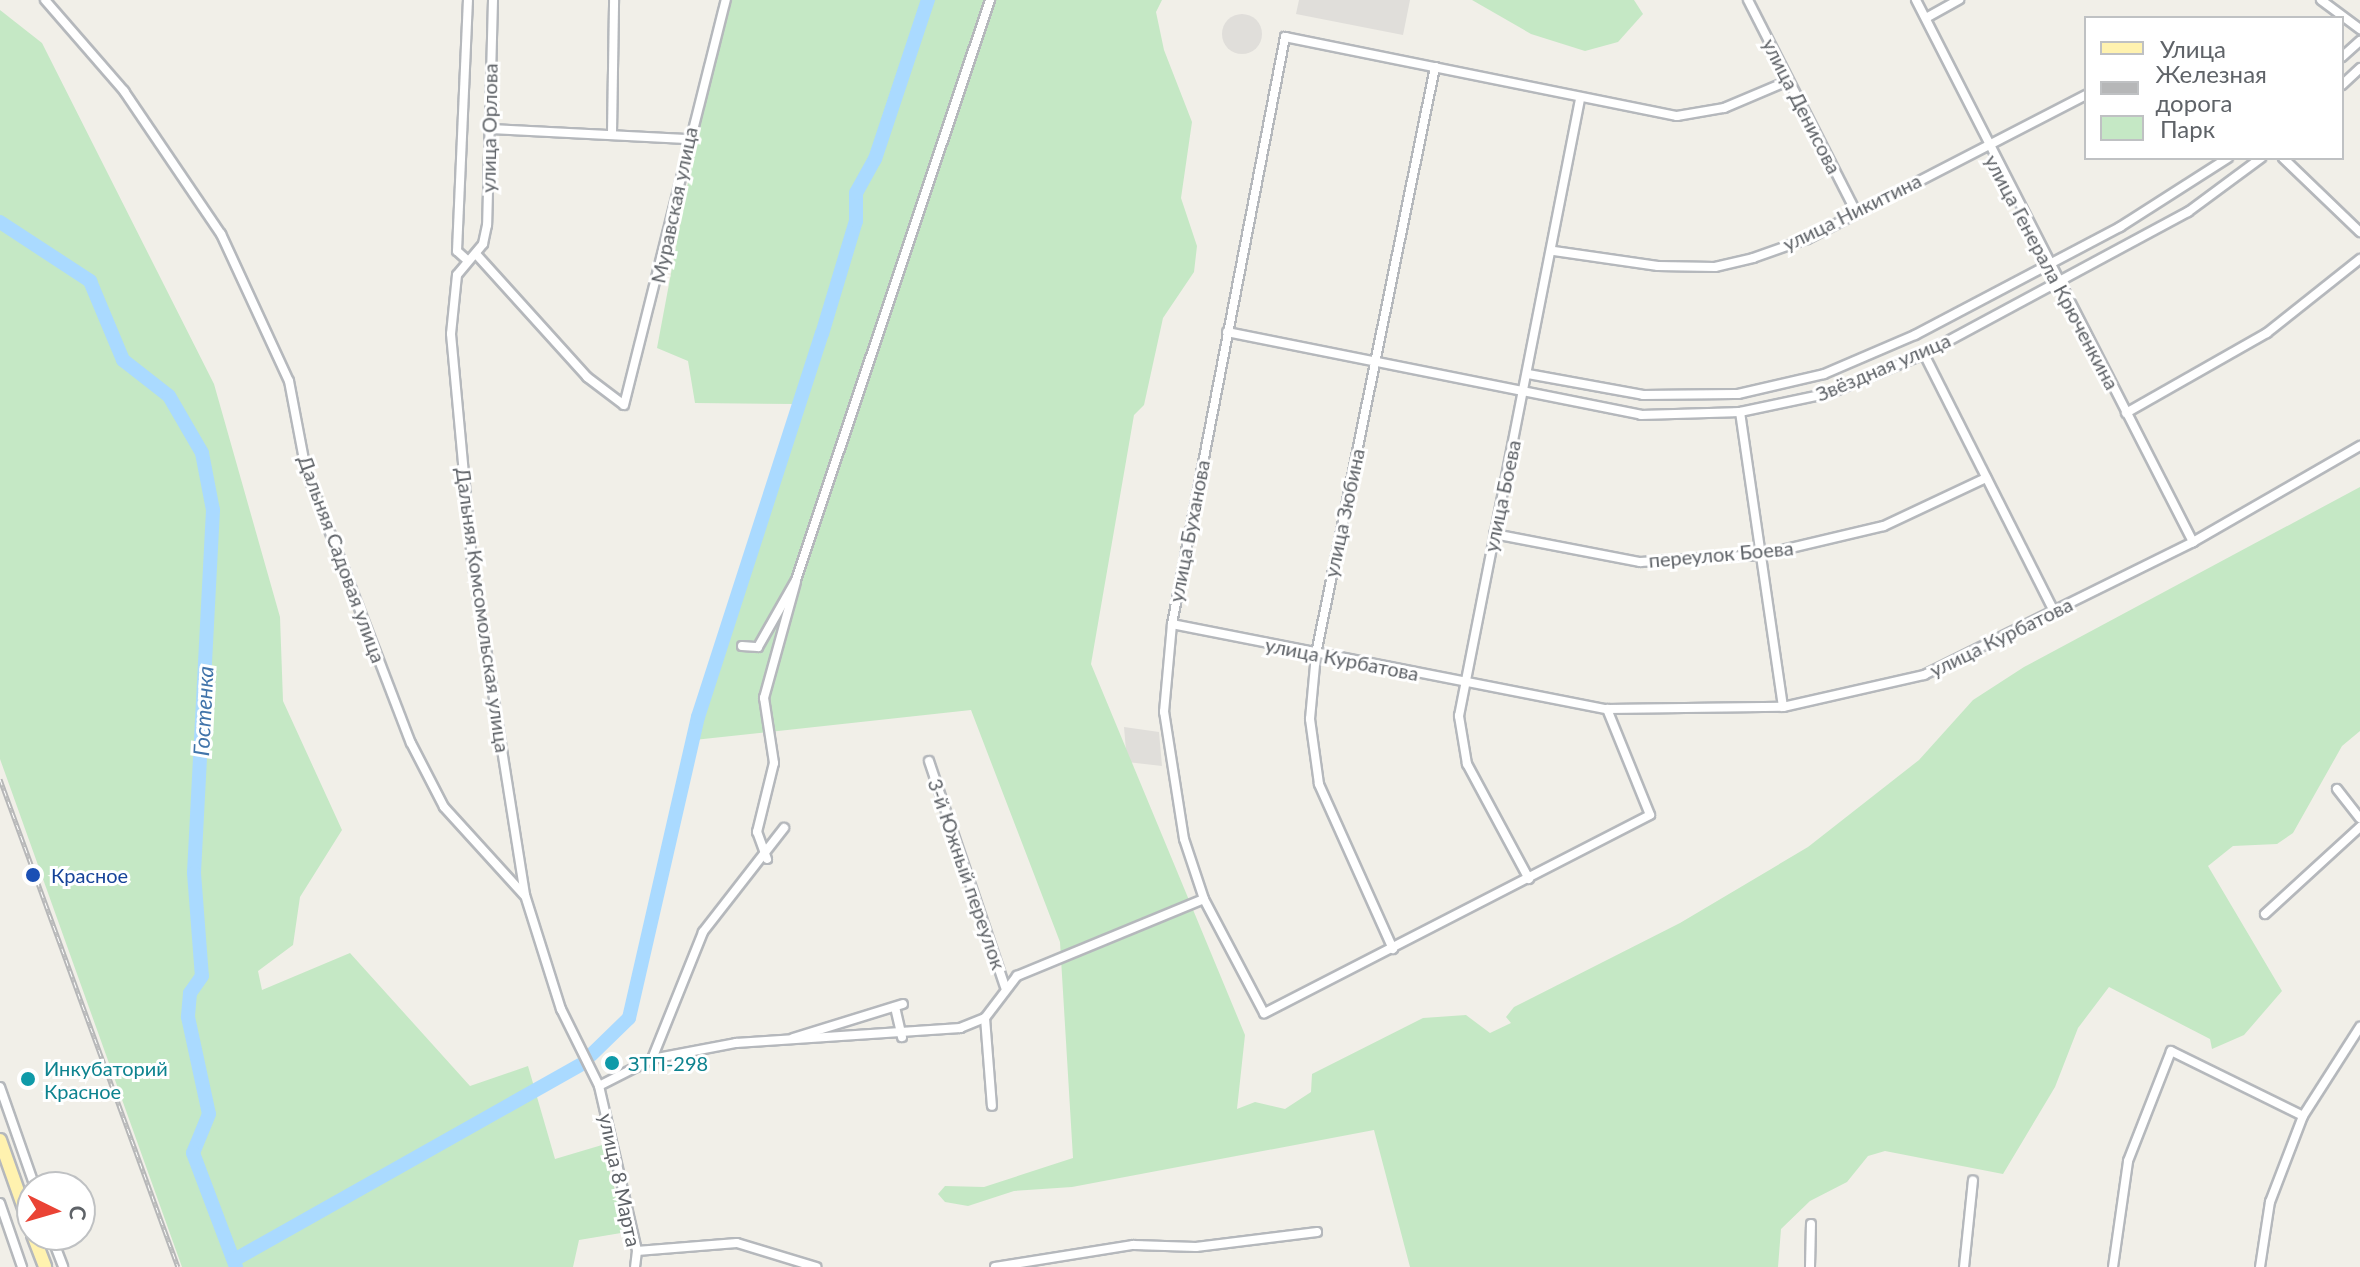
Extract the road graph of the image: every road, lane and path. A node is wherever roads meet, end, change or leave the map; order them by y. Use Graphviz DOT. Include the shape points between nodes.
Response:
graph roads {
  1 [pos="45,0"];
  2 [pos="468,0"];
  3 [pos="493,0"];
  4 [pos="614,0"];
  5 [pos="726,0"];
  6 [pos="990,0"];
  7 [pos="1748,0"];
  8 [pos="1916,0"];
  9 [pos="1959,0"];
  10 [pos="2321,0"];
  11 [pos="2343,16"];
  12 [pos="1926,18"];
  13 [pos="2360,41"];
  14 [pos="2344,55"];
  15 [pos="1435,67"];
  16 [pos="2360,68"];
  17 [pos="1788,81"];
  18 [pos="2344,83"];
  19 [pos="2084,96"];
  20 [pos="1580,99"];
  21 [pos="490,129"];
  22 [pos="612,133"];
  23 [pos="687,139"];
  24 [pos="1986,145"];
  25 [pos="2225,160"];
  26 [pos="2258,160"];
  27 [pos="2285,160"];
  28 [pos="1856,212"];
  29 [pos="2360,232"];
  30 [pos="1554,251"];
  31 [pos="476,254"];
  32 [pos="2360,259"];
  33 [pos="467,260"];
  34 [pos="2051,263"];
  35 [pos="2060,282"];
  36 [pos="1227,332"];
  37 [pos="1924,354"];
  38 [pos="1375,362"];
  39 [pos="1528,374"];
  40 [pos="1524,393"];
  41 [pos="1740,412"];
  42 [pos="2126,413"];
  43 [pos="2360,446"];
  44 [pos="1986,478"];
  45 [pos="1494,534"];
  46 [pos="2193,542"];
  47 [pos="1761,555"];
  48 [pos="796,580"];
  49 [pos="2054,611"];
  50 [pos="1172,624"];
  51 [pos="742,646"];
  52 [pos="1316,654"];
  53 [pos="1462,683"];
  54 [pos="1783,707"];
  55 [pos="1607,709"];
  56 [pos="929,761"];
  57 [pos="2337,789"];
  58 [pos="2360,818"];
  59 [pos="2360,827"];
  60 [pos="784,828"];
  61 [pos="767,859"];
  62 [pos="1529,879"];
  63 [pos="525,895"];
  64 [pos="1204,899"];
  65 [pos="2265,914"];
  66 [pos="1393,949"];
  67 [pos="1005,987"];
  68 [pos="985,1018"];
  69 [pos="2360,1027"];
  70 [pos="902,1037"];
  71 [pos="781,1041"];
  72 [pos="652,1059"];
  73 [pos="599,1086"];
  74 [pos="0,1087"];
  75 [pos="992,1106"];
  76 [pos="2303,1116"];
  77 [pos="0,1140"];
  78 [pos="29,1171"];
  79 [pos="1973,1180"];
  80 [pos="16,1185"];
  81 [pos="0,1203"];
  82 [pos="1811,1224"];
  83 [pos="1317,1232"];
  84 [pos="637,1251"];
  85 [pos="22,1267"];
  86 [pos="635,1267"];
  87 [pos="816,1267"];
  88 [pos="995,1267"];
  89 [pos="1810,1267"];
  90 [pos="1964,1267"];
  91 [pos="2113,1267"];
  92 [pos="2260,1267"];
  1 -- 63 [label="street, Дальняя Садовая улица" via="124,91 221,234 289,381 306,470 411,743 444,807"];
  2 -- 33 [label="street" via="457,251"];
  3 -- 21 [label="street, улица Орлова"];
  4 -- 22 [label="street"];
  5 -- 23 [label="street, Муравская улица"];
  6 -- 48 [label="street"];
  7 -- 17 [label="street, улица Денисова"];
  8 -- 12 [label="street, улица Генерала Крюченкина"];
  9 -- 12 [label="street"];
  10 -- 11 [label="street"];
  12 -- 24 [label="street, улица Генерала Крюченкина"];
  13 -- 14 [label="street"];
  15 -- 20 [label="street"];
  15 -- 36 [label="street, улица Буханова" via="1285,37"];
  15 -- 38 [label="street, улица Зюбина"];
  16 -- 18 [label="street"];
  17 -- 20 [label="street" via="1724,108 1677,116"];
  17 -- 28 [label="street, улица Денисова"];
  19 -- 24 [label="street, улица Никитина"];
  20 -- 30 [label="street, улица Боева"];
  21 -- 22 [label="street"];
  21 -- 31 [label="street, улица Орлова" via="487,225"];
  22 -- 23 [label="street"];
  23 -- 31 [label="street, Муравская улица" via="650,315 627,400 619,406"];
  24 -- 28 [label="street, улица Никитина"];
  24 -- 34 [label="street, улица Генерала Крюченкина"];
  25 -- 34 [label="street, Звёздная улица" via="2177,195"];
  26 -- 35 [label="street, Звёздная улица" via="2188,212"];
  27 -- 29 [label="street"];
  28 -- 30 [label="street, улица Никитина" via="1807,239 1715,267"];
  30 -- 39 [label="street, улица Боева"];
  31 -- 33 [label="street"];
  32 -- 42 [label="street" via="2267,333"];
  33 -- 63 [label="street, Дальняя Комсомольская улица" via="457,275 452,356 472,560"];
  34 -- 35 [label="street, улица Генерала Крюченкина"];
  34 -- 39 [label="street, Звёздная улица" via="1863,358 1748,392 1643,395"];
  35 -- 37 [label="street, Звёздная улица"];
  35 -- 42 [label="street, улица Генерала Крюченкина"];
  36 -- 38 [label="street, Звёздная улица"];
  36 -- 50 [label="street, улица Буханова"];
  37 -- 41 [label="street, Звёздная улица" via="1830,393"];
  37 -- 44 [label="street"];
  38 -- 40 [label="street, Звёздная улица"];
  38 -- 52 [label="street, улица Зюбина"];
  39 -- 40 [label="street, улица Боева"];
  40 -- 41 [label="street, Звёздная улица" via="1641,415"];
  40 -- 45 [label="street, улица Боева"];
  41 -- 47 [label="street"];
  42 -- 46 [label="street, улица Генерала Крюченкина"];
  43 -- 46 [label="street, улица Курбатова"];
  44 -- 47 [label="street, переулок Боева" via="1884,526"];
  44 -- 49 [label="street"];
  45 -- 47 [label="street, переулок Боева" via="1640,562"];
  45 -- 53 [label="street, улица Боева"];
  46 -- 49 [label="street, улица Курбатова"];
  47 -- 54 [label="street"];
  48 -- 51 [label="street" via="758,647"];
  48 -- 61 [label="street" via="764,698 774,763 757,832"];
  49 -- 54 [label="street, улица Курбатова" via="1924,675"];
  50 -- 52 [label="street, улица Курбатова"];
  50 -- 64 [label="street, улица Буханова" via="1169,764"];
  52 -- 53 [label="street, улица Курбатова"];
  52 -- 66 [label="street, улица Зюбина" via="1310,719 1319,784"];
  53 -- 55 [label="street, улица Курбатова"];
  53 -- 62 [label="street, улица Боева" via="1467,764"];
  54 -- 55 [label="street, улица Курбатова"];
  55 -- 62 [label="street" via="1650,815"];
  56 -- 67 [label="street, 3-й Южный переулок"];
  57 -- 58 [label="street"];
  59 -- 65 [label="street"];
  60 -- 61 [label="street"];
  61 -- 72 [label="street" via="703,932"];
  62 -- 66 [label="street"];
  63 -- 73 [label="street, Дальняя Садовая улица" via="561,1009"];
  64 -- 66 [label="street, улица Буханова" via="1264,1013"];
  64 -- 67 [label="street" via="1036,967"];
  67 -- 68 [label="street"];
  68 -- 70 [label="street"];
  68 -- 75 [label="street"];
  69 -- 76 [label="street"];
  70 -- 71 [label="street"];
  70 -- 71 [label="street" via="899,1005"];
  71 -- 72 [label="street"];
  72 -- 73 [label="street, улица 8 Марта"];
  73 -- 84 [label="street, улица 8 Марта"];
  74 -- 78 [label="street"];
  76 -- 91 [label="street" via="2171,1051 2128,1161"];
  76 -- 92 [label="street" via="2270,1202"];
  77 -- 80 [label="main road"];
  79 -- 90 [label="street"];
  81 -- 85 [label="street"];
  82 -- 89 [label="street"];
  83 -- 88 [label="street" via="1196,1247 1133,1245"];
  84 -- 86 [label="street, улица 8 Марта"];
  84 -- 87 [label="street" via="737,1243"];
}
